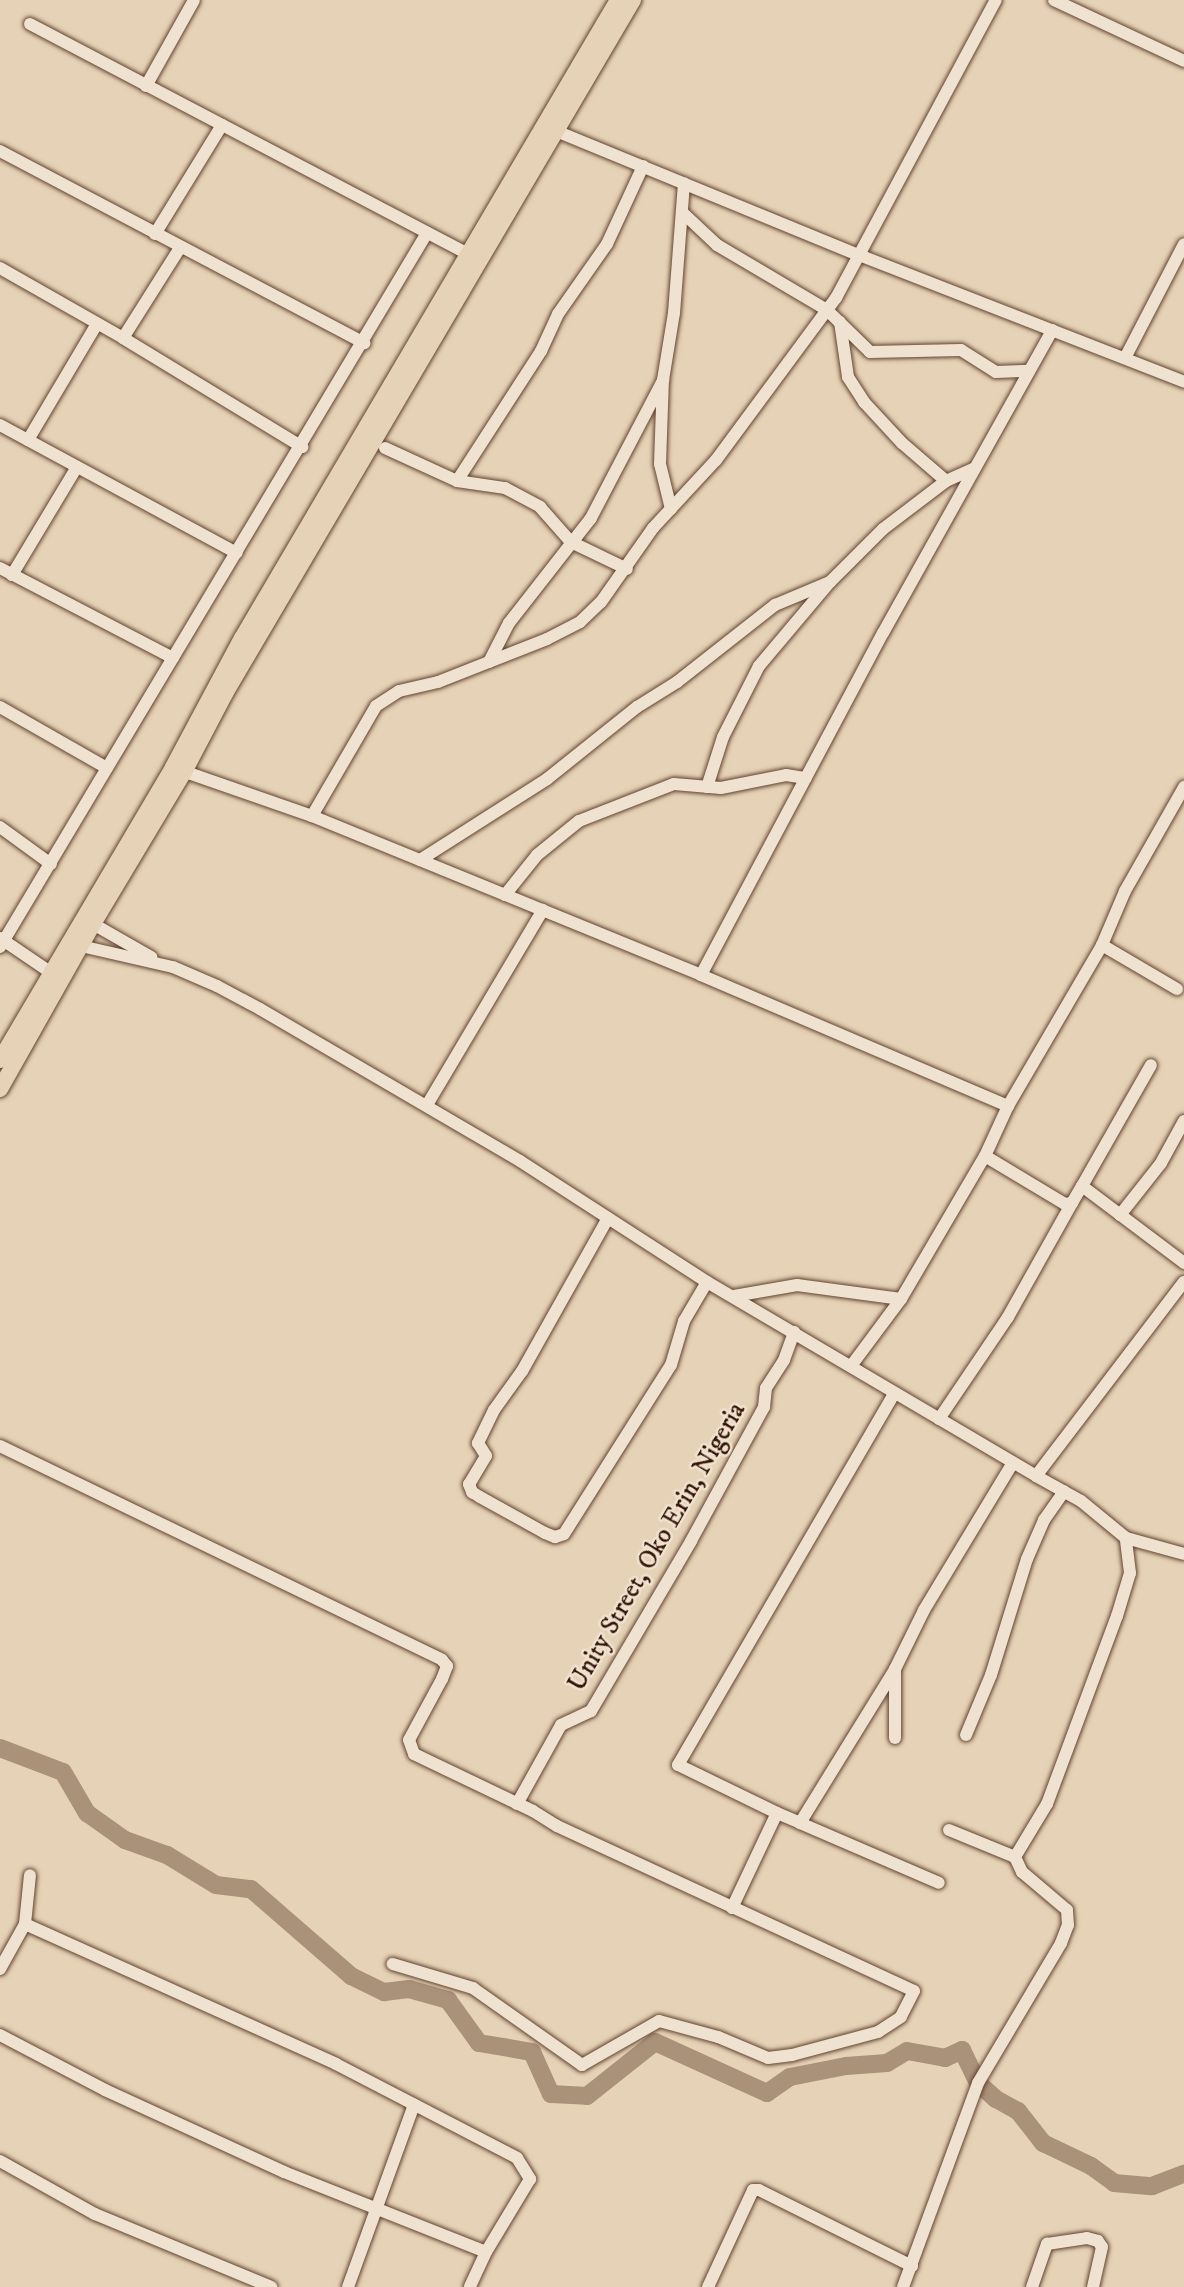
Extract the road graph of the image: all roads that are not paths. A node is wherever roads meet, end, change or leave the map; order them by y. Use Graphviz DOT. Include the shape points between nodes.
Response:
graph roads {
  1 [pos="194,0"];
  2 [pos="618,0"];
  3 [pos="633,0"];
  4 [pos="996,0"];
  5 [pos="1055,0"];
  6 [pos="30,24"];
  7 [pos="1184,61"];
  8 [pos="146,86"];
  9 [pos="222,125"];
  10 [pos="556,131"];
  11 [pos="0,150"];
  12 [pos="643,166"];
  13 [pos="684,183"];
  14 [pos="682,213"];
  15 [pos="428,233"];
  16 [pos="155,234"];
  17 [pos="1184,244"];
  18 [pos="180,248"];
  19 [pos="468,254"];
  20 [pos="859,255"];
  21 [pos="0,268"];
  22 [pos="827,310"];
  23 [pos="840,322"];
  24 [pos="97,324"];
  25 [pos="1052,330"];
  26 [pos="123,338"];
  27 [pos="364,343"];
  28 [pos="1125,358"];
  29 [pos="1029,370"];
  30 [pos="663,380"];
  31 [pos="1184,382"];
  32 [pos="0,425"];
  33 [pos="28,439"];
  34 [pos="302,447"];
  35 [pos="386,448"];
  36 [pos="76,467"];
  37 [pos="973,469"];
  38 [pos="457,481"];
  39 [pos="946,481"];
  40 [pos="671,509"];
  41 [pos="571,542"];
  42 [pos="237,553"];
  43 [pos="0,568"];
  44 [pos="626,569"];
  45 [pos="12,575"];
  46 [pos="830,582"];
  47 [pos="173,658"];
  48 [pos="489,662"];
  49 [pos="0,707"];
  50 [pos="107,768"];
  51 [pos="179,769"];
  52 [pos="806,778"];
  53 [pos="707,787"];
  54 [pos="1184,787"];
  55 [pos="312,816"];
  56 [pos="0,827"];
  57 [pos="420,860"];
  58 [pos="51,864"];
  59 [pos="505,895"];
  60 [pos="543,910"];
  61 [pos="87,921"];
  62 [pos="1,942"];
  63 [pos="1102,945"];
  64 [pos="81,946"];
  65 [pos="157,962"];
  66 [pos="50,972"];
  67 [pos="701,975"];
  68 [pos="1177,989"];
  69 [pos="0,1060"];
  70 [pos="1151,1065"];
  71 [pos="0,1089"];
  72 [pos="428,1105"];
  73 [pos="1008,1106"];
  74 [pos="1184,1121"];
  75 [pos="985,1156"];
  76 [pos="1082,1186"];
  77 [pos="1072,1203"];
  78 [pos="1120,1215"];
  79 [pos="608,1218"];
  80 [pos="1184,1263"];
  81 [pos="707,1282"];
  82 [pos="1183,1283"];
  83 [pos="733,1296"];
  84 [pos="901,1299"];
  85 [pos="794,1332"];
  86 [pos="851,1366"];
  87 [pos="894,1394"];
  88 [pos="939,1419"];
  89 [pos="0,1446"];
  90 [pos="1012,1464"];
  91 [pos="1036,1476"];
  92 [pos="1064,1491"];
  93 [pos="1126,1538"];
  94 [pos="1184,1554"];
  95 [pos="895,1669"];
  96 [pos="966,1735"];
  97 [pos="895,1738"];
  98 [pos="517,1804"];
  99 [pos="777,1813"];
  100 [pos="800,1823"];
  101 [pos="949,1830"];
  102 [pos="1016,1857"];
  103 [pos="30,1875"];
  104 [pos="939,1882"];
  105 [pos="732,1908"];
  106 [pos="25,1924"];
  107 [pos="393,1964"];
  108 [pos="1,1966"];
  109 [pos="0,2035"];
  110 [pos="414,2105"];
  111 [pos="0,2161"];
  112 [pos="376,2207"];
  113 [pos="486,2252"];
  114 [pos="912,2266"];
  115 [pos="271,2287"];
  116 [pos="348,2287"];
  117 [pos="470,2287"];
  118 [pos="708,2287"];
  119 [pos="904,2287"];
  120 [pos="1031,2287"];
  121 [pos="1093,2287"];
  1 -- 8 [label="street"];
  2 -- 19 [label="main road"];
  3 -- 10 [label="main road"];
  4 -- 20 [label="street"];
  5 -- 7 [label="street"];
  6 -- 8 [label="street"];
  8 -- 9 [label="street"];
  9 -- 15 [label="street"];
  9 -- 16 [label="street"];
  10 -- 12 [label="street"];
  10 -- 51 [label="main road"];
  11 -- 16 [label="street"];
  12 -- 13 [label="street"];
  12 -- 38 [label="street" via="607,244 558,314 541,351"];
  13 -- 14 [label="street"];
  13 -- 20 [label="street"];
  14 -- 22 [label="street" via="717,244"];
  14 -- 30 [label="street"];
  15 -- 19 [label="street"];
  15 -- 27 [label="street"];
  16 -- 18 [label="street"];
  17 -- 28 [label="street"];
  18 -- 26 [label="street"];
  18 -- 27 [label="street"];
  19 -- 51 [label="main road" via="242,638"];
  20 -- 22 [label="street"];
  20 -- 25 [label="street"];
  21 -- 24 [label="street"];
  22 -- 23 [label="street"];
  22 -- 40 [label="street" via="716,460"];
  23 -- 29 [label="street" via="870,352 961,350 996,372"];
  23 -- 39 [label="street" via="848,377 864,402"];
  24 -- 26 [label="street"];
  24 -- 33 [label="street"];
  25 -- 28 [label="street"];
  25 -- 29 [label="street"];
  26 -- 34 [label="street"];
  27 -- 34 [label="street"];
  28 -- 31 [label="street"];
  29 -- 37 [label="street"];
  30 -- 40 [label="street" via="660,464"];
  30 -- 41 [label="street" via="591,517"];
  32 -- 33 [label="street"];
  33 -- 36 [label="street"];
  34 -- 42 [label="street"];
  35 -- 38 [label="street"];
  36 -- 42 [label="street"];
  36 -- 45 [label="street"];
  37 -- 39 [label="street"];
  37 -- 52 [label="street"];
  38 -- 41 [label="street" via="505,488 540,507"];
  39 -- 46 [label="street" via="883,529"];
  40 -- 44 [label="street"];
  41 -- 44 [label="street"];
  41 -- 48 [label="street" via="509,623"];
  42 -- 47 [label="street"];
  43 -- 45 [label="street"];
  44 -- 48 [label="street" via="580,622"];
  45 -- 47 [label="street"];
  46 -- 53 [label="street" via="759,666 723,737"];
  46 -- 57 [label="street" via="775,605 547,779"];
  47 -- 50 [label="street"];
  48 -- 55 [label="street" via="438,682 398,691 376,706"];
  49 -- 50 [label="street"];
  50 -- 58 [label="street"];
  51 -- 55 [label="street"];
  51 -- 61 [label="main road"];
  52 -- 53 [label="street" via="786,775 721,789"];
  52 -- 67 [label="street"];
  53 -- 59 [label="street" via="674,785 579,821 537,855"];
  54 -- 63 [label="street" via="1125,891"];
  55 -- 57 [label="street"];
  56 -- 58 [label="street"];
  57 -- 59 [label="street"];
  58 -- 62 [label="street"];
  59 -- 60 [label="street"];
  60 -- 67 [label="street"];
  60 -- 72 [label="street"];
  61 -- 64 [label="main road"];
  61 -- 65 [label="street"];
  61 -- 66 [label="main road"];
  62 -- 66 [label="street"];
  63 -- 68 [label="street"];
  63 -- 73 [label="street"];
  64 -- 65 [label="street"];
  64 -- 71 [label="main road"];
  65 -- 72 [label="street" via="217,986"];
  66 -- 69 [label="main road"];
  67 -- 73 [label="street"];
  70 -- 76 [label="street"];
  72 -- 79 [label="street"];
  73 -- 75 [label="street"];
  74 -- 78 [label="street" via="1161,1163"];
  75 -- 77 [label="street" via="1065,1204"];
  75 -- 84 [label="street"];
  76 -- 77 [label="street"];
  76 -- 78 [label="street"];
  77 -- 88 [label="street" via="1008,1317"];
  78 -- 80 [label="street"];
  79 -- 81 [label="street"];
  79 -- 81 [label="street" via="478,1443 486,1456 469,1484 480,1497 545,1533 564,1534 671,1365 684,1321"];
  81 -- 83 [label="street"];
  82 -- 91 [label="street"];
  83 -- 84 [label="street" via="797,1285"];
  83 -- 85 [label="street"];
  84 -- 86 [label="street"];
  85 -- 86 [label="street"];
  85 -- 98 [label="street, Unity Street, Oko Erin, Nigeria" via="766,1388 764,1407 691,1541 591,1711 562,1725"];
  86 -- 87 [label="street"];
  87 -- 88 [label="street"];
  87 -- 99 [label="street" via="678,1765"];
  88 -- 90 [label="street"];
  89 -- 98 [label="street" via="442,1660 447,1666 409,1740 410,1748 427,1761"];
  90 -- 91 [label="street"];
  90 -- 95 [label="street" via="924,1610"];
  91 -- 92 [label="street"];
  92 -- 93 [label="street"];
  92 -- 96 [label="street" via="1044,1520 1027,1559 991,1675"];
  93 -- 94 [label="street"];
  93 -- 102 [label="street" via="1130,1573 1117,1616 1047,1804"];
  95 -- 97 [label="street"];
  95 -- 100 [label="street"];
  98 -- 105 [label="street"];
  99 -- 100 [label="street"];
  99 -- 105 [label="street"];
  100 -- 104 [label="street"];
  101 -- 102 [label="street"];
  102 -- 114 [label="street" via="1022,1872 1067,1910 1068,1925 1062,1943 976,2088"];
  103 -- 106 [label="street"];
  105 -- 107 [label="street" via="914,1991 901,2017 878,2032 768,2058 718,2037 659,2021 582,2065 473,1989"];
  106 -- 108 [label="street"];
  106 -- 110 [label="street" via="290,2042"];
  109 -- 112 [label="street" via="105,2090 284,2172"];
  110 -- 112 [label="street"];
  110 -- 113 [label="street" via="517,2158 526,2169 530,2179"];
  111 -- 115 [label="street" via="95,2214"];
  112 -- 113 [label="street"];
  112 -- 116 [label="street"];
  113 -- 117 [label="street"];
  114 -- 118 [label="street" via="753,2190"];
  114 -- 119 [label="street"];
  120 -- 121 [label="street" via="1047,2244 1087,2238 1102,2247"];
}
